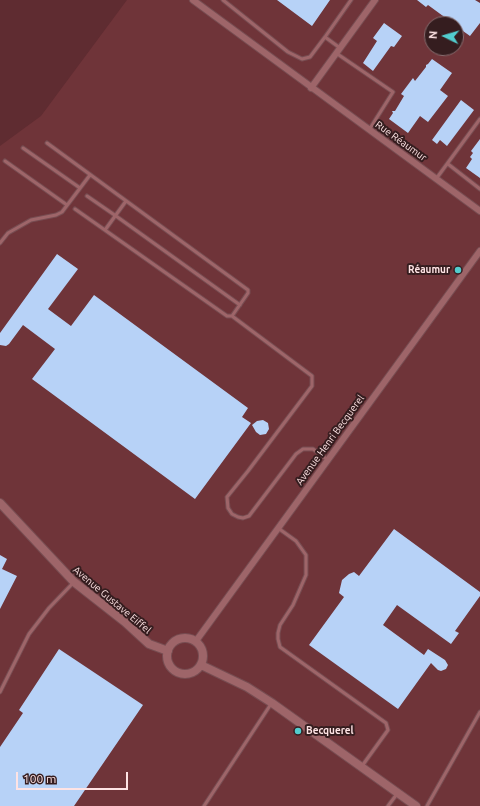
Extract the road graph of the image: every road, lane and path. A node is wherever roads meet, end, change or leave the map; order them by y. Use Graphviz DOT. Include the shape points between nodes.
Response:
graph roads {
  1 [pos="193,0"];
  2 [pos="223,0"];
  3 [pos="351,0"];
  4 [pos="375,0"];
  5 [pos="325,37"];
  6 [pos="338,51"];
  7 [pos="311,88"];
  8 [pos="480,119"];
  9 [pos="369,130"];
  10 [pos="47,143"];
  11 [pos="23,148"];
  12 [pos="5,161"];
  13 [pos="448,164"];
  14 [pos="90,174"];
  15 [pos="436,179"];
  16 [pos="80,188"];
  17 [pos="480,189"];
  18 [pos="87,196"];
  19 [pos="126,201"];
  20 [pos="67,205"];
  21 [pos="75,209"];
  22 [pos="480,211"];
  23 [pos="116,216"];
  24 [pos="105,230"];
  25 [pos="0,243"];
  26 [pos="480,251"];
  27 [pos="240,305"];
  28 [pos="232,316"];
  29 [pos="328,460"];
  30 [pos="0,503"];
  31 [pos="278,528"];
  32 [pos="74,582"];
  33 [pos="196,641"];
  34 [pos="168,651"];
  35 [pos="201,665"];
  36 [pos="0,692"];
  37 [pos="271,703"];
  38 [pos="480,712"];
  39 [pos="361,768"];
  40 [pos="397,794"];
  41 [pos="204,806"];
  42 [pos="388,806"];
  43 [pos="416,806"];
  44 [pos="427,806"];
  1 -- 7 [label="street, Rue Réaumur"];
  2 -- 5 [label="lane" via="288,52 302,59 310,57"];
  3 -- 5 [label="lane"];
  4 -- 6 [label="street"];
  5 -- 6 [label="lane"];
  6 -- 7 [label="street"];
  6 -- 9 [label="lane" via="393,92"];
  7 -- 9 [label="street, Rue Réaumur"];
  8 -- 13 [label="lane"];
  9 -- 15 [label="street, Rue Réaumur"];
  10 -- 14 [label="lane"];
  11 -- 16 [label="lane"];
  12 -- 20 [label="lane"];
  13 -- 15 [label="lane"];
  13 -- 17 [label="lane"];
  14 -- 16 [label="lane"];
  14 -- 19 [label="lane"];
  15 -- 22 [label="street, Rue Réaumur"];
  16 -- 20 [label="lane"];
  18 -- 23 [label="lane"];
  19 -- 23 [label="lane"];
  19 -- 27 [label="lane" via="248,290"];
  20 -- 25 [label="lane" via="56,215 31,220 8,233"];
  21 -- 24 [label="lane"];
  23 -- 24 [label="lane"];
  23 -- 27 [label="lane"];
  24 -- 28 [label="lane" via="227,316"];
  26 -- 29 [label="street, Avenue Henri Becquerel"];
  27 -- 28 [label="lane"];
  28 -- 29 [label="lane" via="312,376 313,380 312,386 227,497 228,508 232,514 243,518 249,516 296,454 303,449 313,449"];
  29 -- 31 [label="street, Avenue Henri Becquerel"];
  30 -- 32 [label="street, Avenue Gustave Eiffel"];
  31 -- 33 [label="street, Avenue Henri Becquerel"];
  31 -- 39 [label="lane" via="296,540 306,555 306,575 280,625 280,647 386,723 388,730"];
  32 -- 34 [label="street, Avenue Gustave Eiffel" via="149,644"];
  32 -- 36 [label="lane" via="29,634"];
  33 -- 34 [label="street" via="191,638 179,638 170,645"];
  33 -- 35 [label="street" via="204,655"];
  34 -- 35 [label="street" via="168,662 176,671 187,674"];
  35 -- 37 [label="street" via="247,687"];
  37 -- 39 [label="street"];
  37 -- 41 [label="lane"];
  38 -- 44 [label="lane"];
  39 -- 40 [label="street"];
  40 -- 42 [label="lane"];
  40 -- 43 [label="street"];
}
